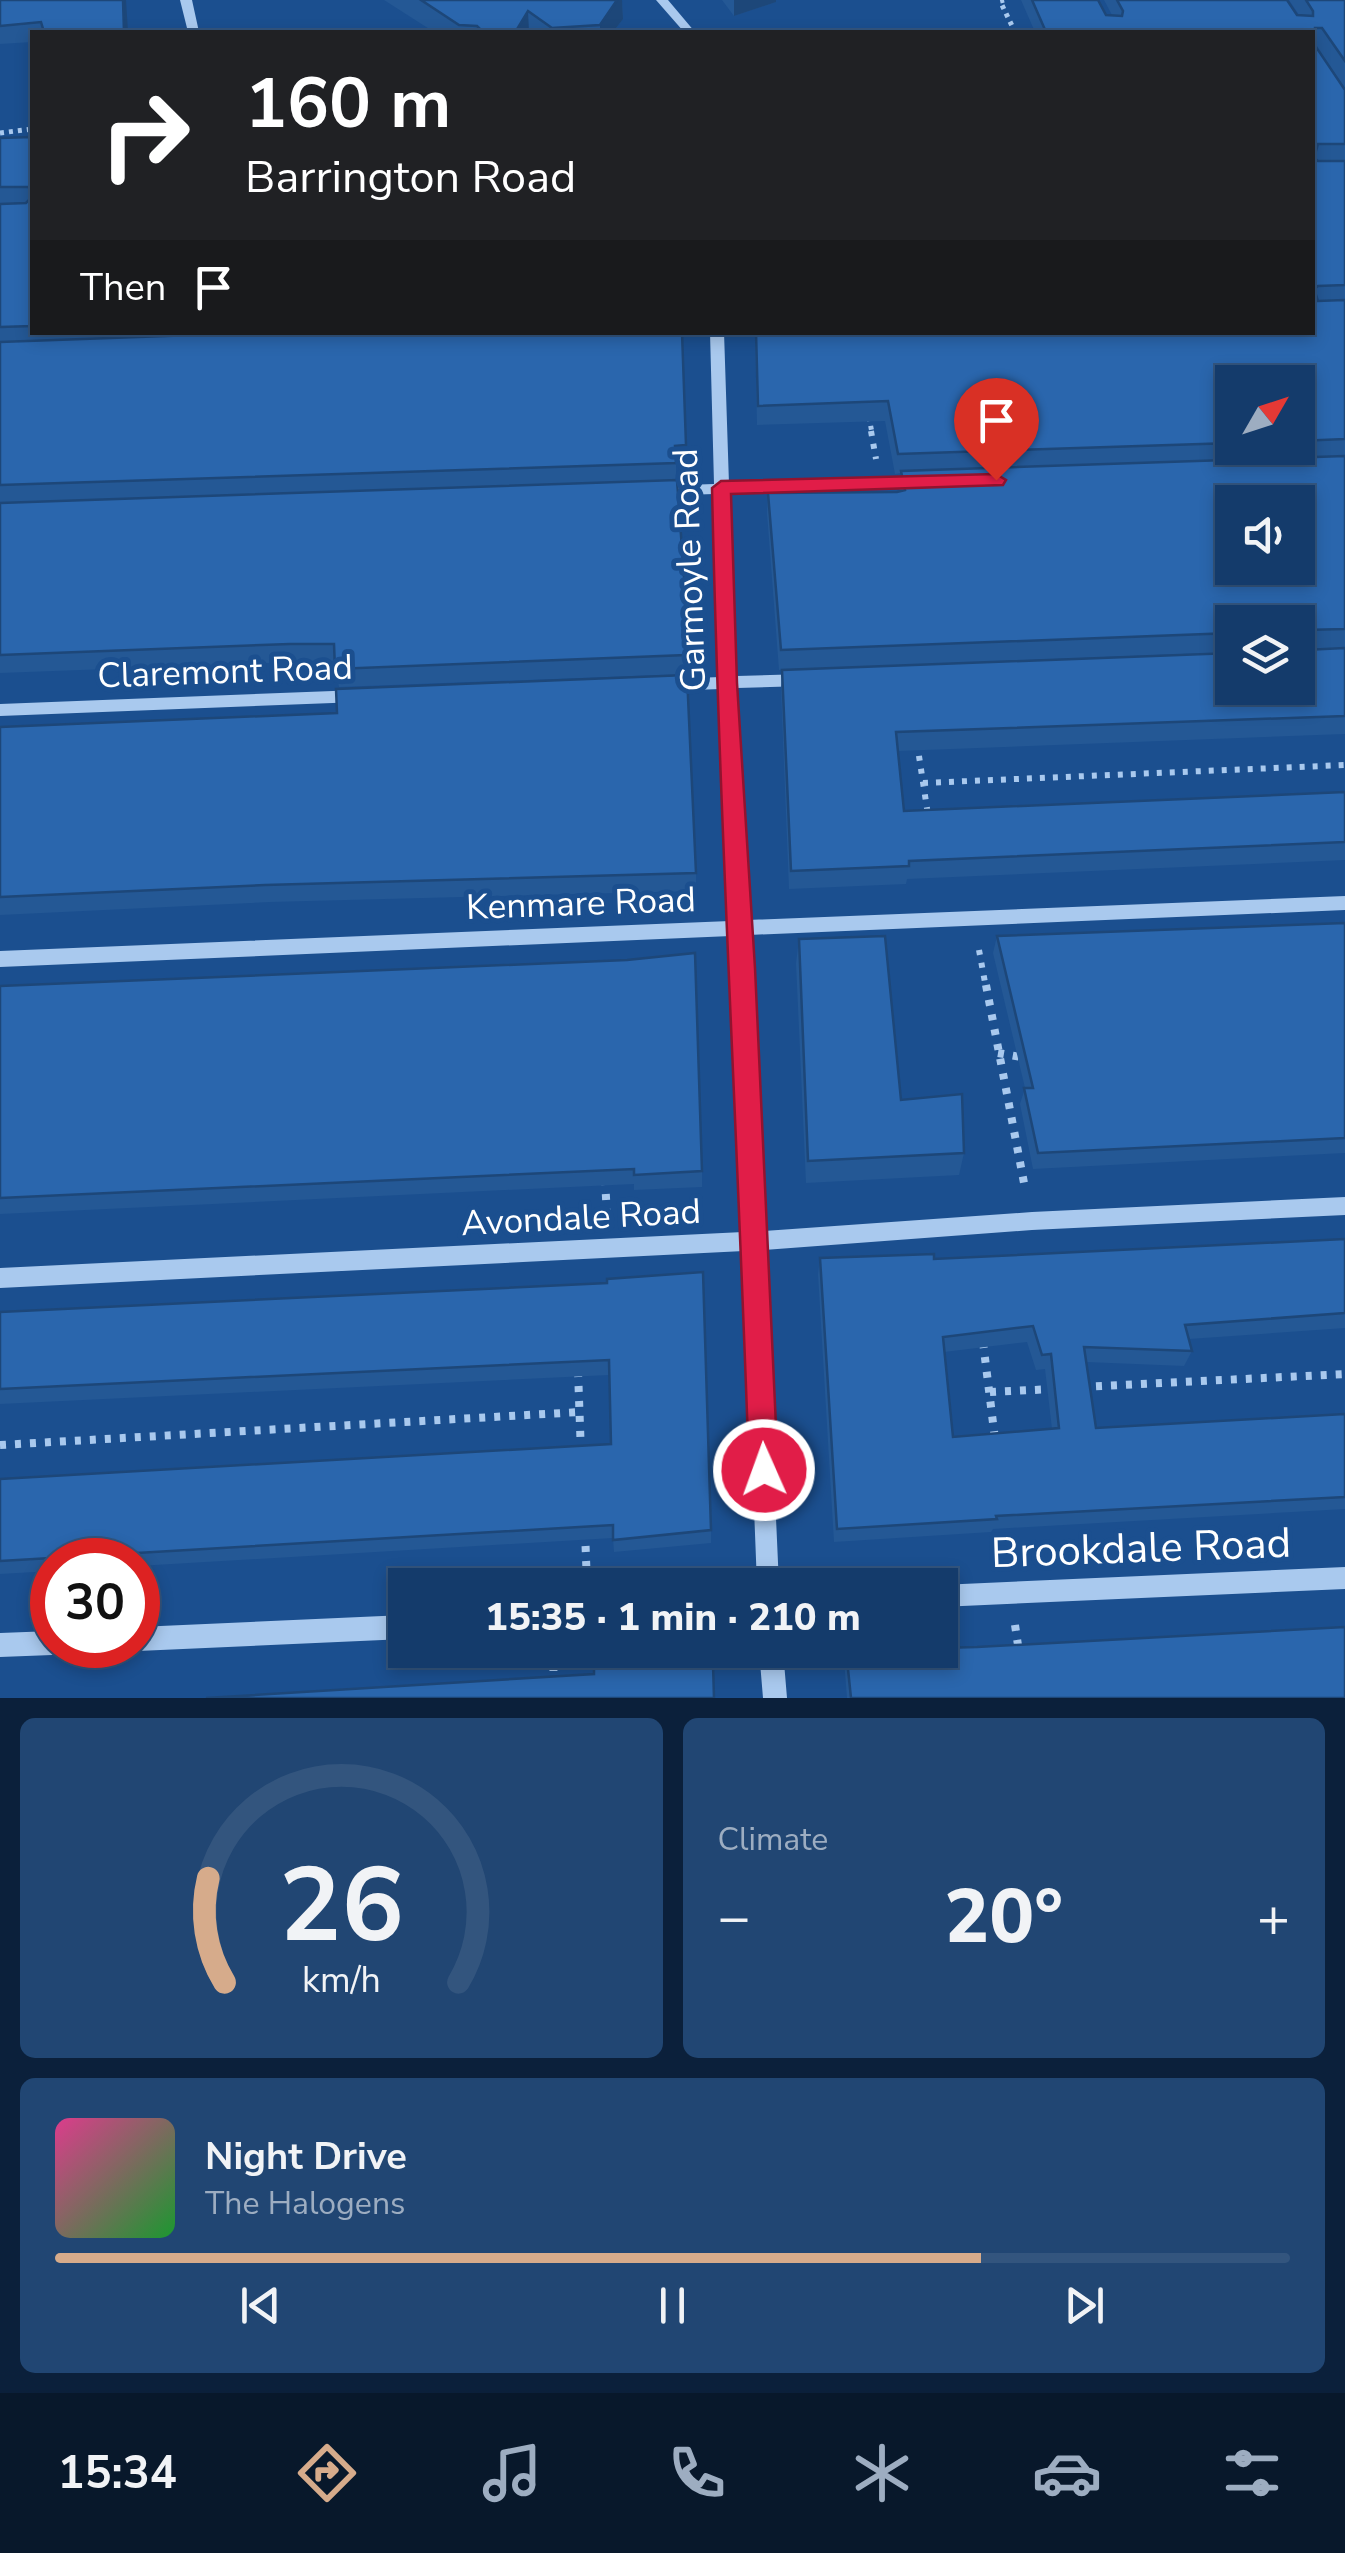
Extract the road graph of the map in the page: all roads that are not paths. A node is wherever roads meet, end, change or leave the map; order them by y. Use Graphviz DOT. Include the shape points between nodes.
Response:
graph roads {
  1 [pos="186,0"];
  2 [pos="662,0"];
  3 [pos="194,30"];
  4 [pos="688,30"];
  5 [pos="717,335"];
  6 [pos="938,482"];
  7 [pos="721,488"];
  8 [pos="633,492"];
  9 [pos="826,679"];
  10 [pos="726,683"];
  11 [pos="653,685"];
  12 [pos="385,695"];
  13 [pos="0,710"];
  14 [pos="1345,903"];
  15 [pos="741,929"];
  16 [pos="0,959"];
  17 [pos="1345,1206"];
  18 [pos="756,1240"];
  19 [pos="0,1278"];
  20 [pos="767,1568"];
  21 [pos="1345,1578"];
  22 [pos="958,1595"];
  23 [pos="388,1628"];
  24 [pos="160,1638"];
  25 [pos="30,1644"];
  26 [pos="0,1645"];
  27 [pos="773,1668"];
  28 [pos="774,1698"];
  1 -- 3 [label="street"];
  2 -- 4 [label="street"];
  5 -- 7 [label="street, Garmoyle Road"];
  6 -- 7 [label="street"];
  7 -- 8 [label="street"];
  7 -- 10 [label="street, Garmoyle Road"];
  9 -- 10 [label="street"];
  10 -- 11 [label="street"];
  10 -- 15 [label="street, Garmoyle Road"];
  12 -- 13 [label="street, Claremont Road"];
  14 -- 15 [label="street, Kenmare Road"];
  15 -- 16 [label="street, Kenmare Road"];
  15 -- 18 [label="street, Garmoyle Road"];
  17 -- 18 [label="street, Avondale Road"];
  18 -- 19 [label="street, Avondale Road"];
  18 -- 20 [label="street, Garmoyle Road"];
  21 -- 22 [label="street, Brookdale Road"];
  23 -- 24 [label="street"];
  25 -- 26 [label="street"];
  27 -- 28 [label="street"];
}
